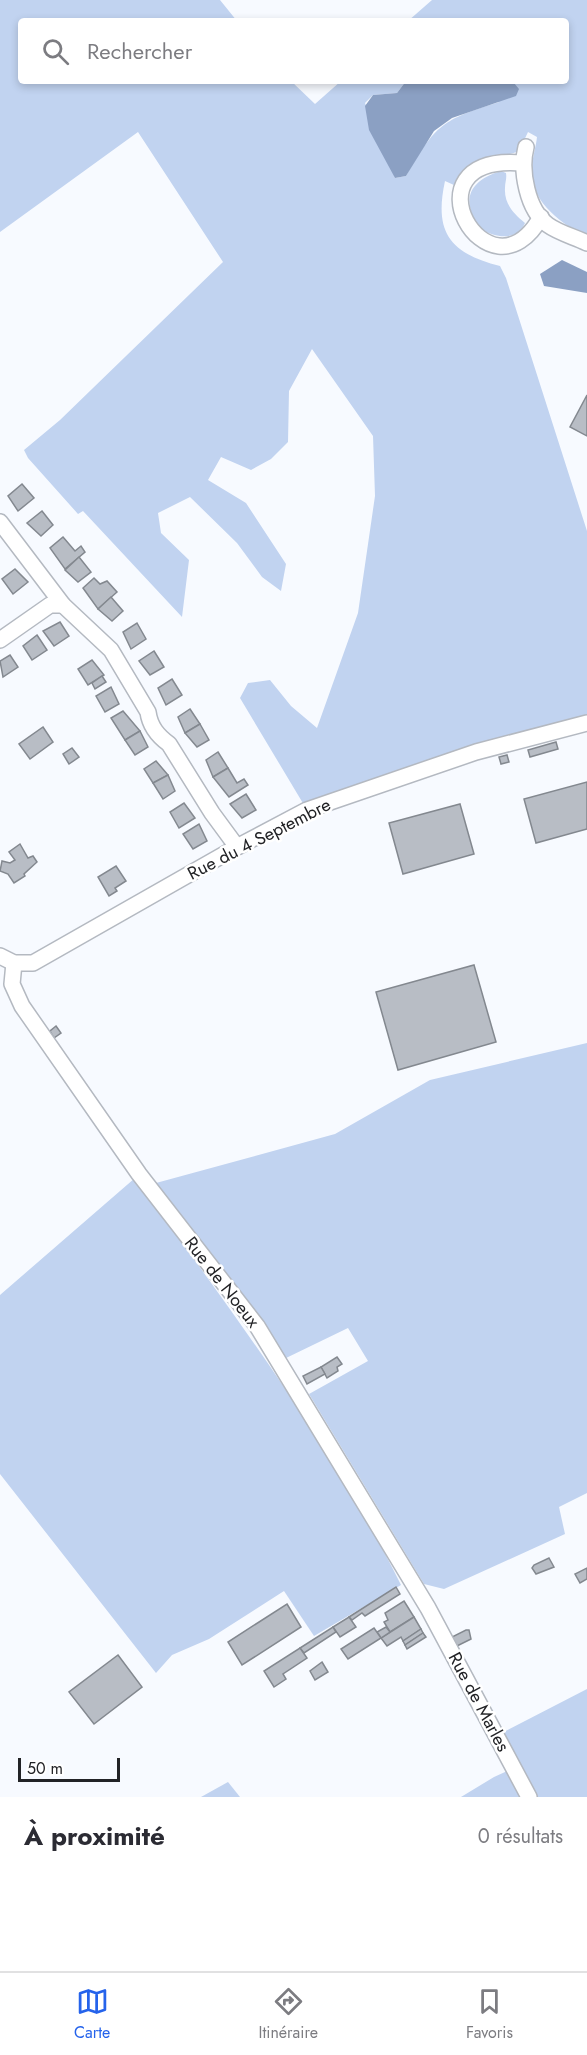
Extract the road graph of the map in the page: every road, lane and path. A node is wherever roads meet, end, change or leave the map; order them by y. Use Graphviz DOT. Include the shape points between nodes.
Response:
graph roads {
  1 [pos="526,147"];
  2 [pos="522,163"];
  3 [pos="541,217"];
  4 [pos="587,243"];
  5 [pos="0,522"];
  6 [pos="63,605"];
  7 [pos="0,640"];
  8 [pos="587,723"];
  9 [pos="237,846"];
  10 [pos="7,960"];
  11 [pos="428,1608"];
  12 [pos="529,1797"];
  1 -- 2 [label="street"];
  2 -- 3 [label="street" via="530,196"];
  2 -- 3 [label="street" via="501,161 475,171 461,193 463,219 480,239 506,246 531,234"];
  3 -- 4 [label="street" via="549,225"];
  5 -- 6 [label="street"];
  6 -- 7 [label="street" via="50,605"];
  6 -- 9 [label="street" via="111,650 148,712 150,722"];
  8 -- 9 [label="street, Rue du 4 Septembre" via="476,752 391,780 307,810"];
  9 -- 10 [label="street, Rue du 4 Septembre" via="33,963"];
  10 -- 11 [label="street, Rue de Noeux" via="22,1006 138,1174 257,1326"];
  11 -- 12 [label="street, Rue de Marles"];
}
